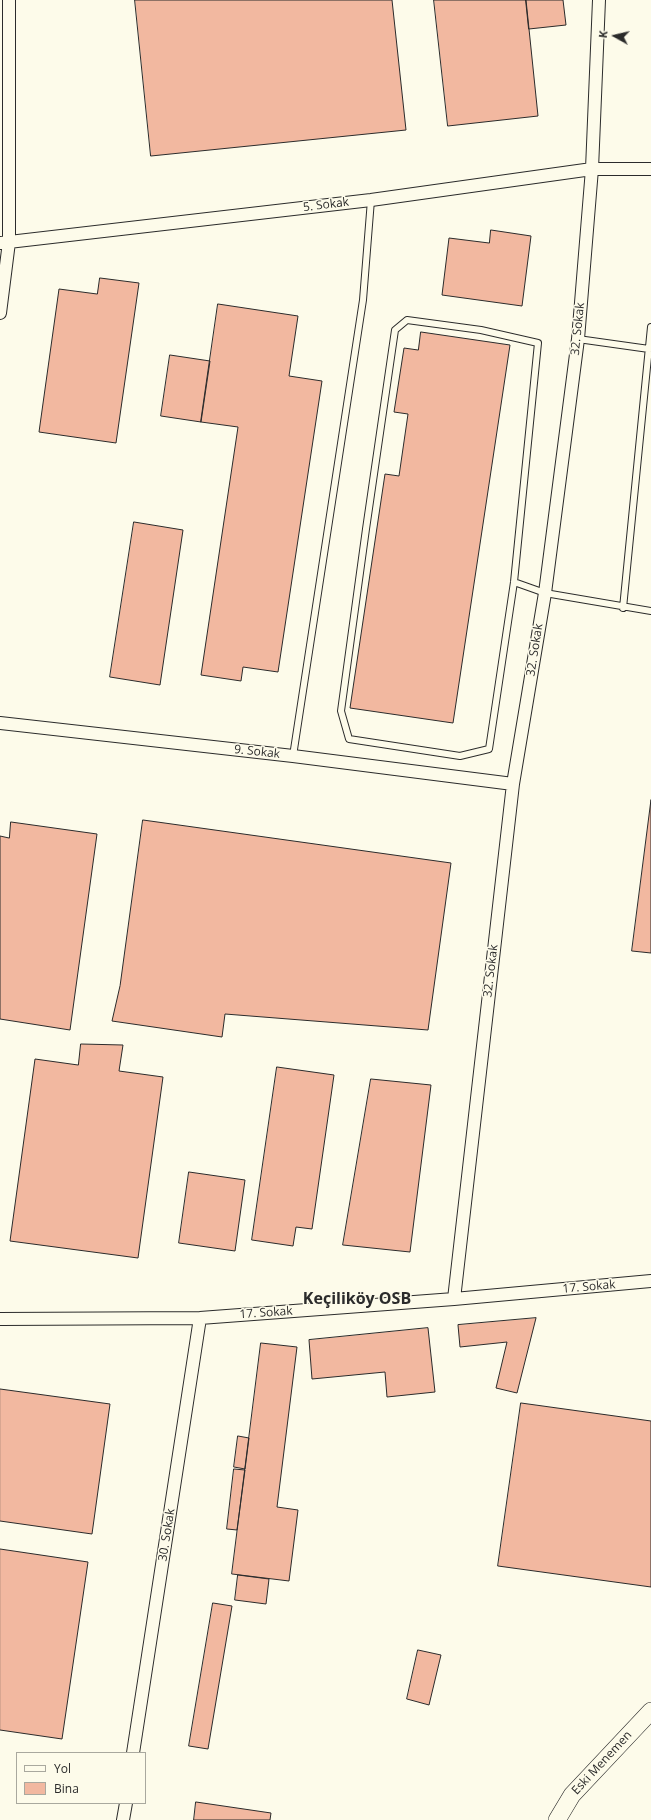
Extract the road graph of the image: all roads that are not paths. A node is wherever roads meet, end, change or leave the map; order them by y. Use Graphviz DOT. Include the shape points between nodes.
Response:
graph roads {
  1 [pos="9,0"];
  2 [pos="599,0"];
  3 [pos="592,169"];
  4 [pos="651,169"];
  5 [pos="371,200"];
  6 [pos="4,242"];
  7 [pos="0,314"];
  8 [pos="651,327"];
  9 [pos="578,339"];
  10 [pos="649,349"];
  11 [pos="514,582"];
  12 [pos="545,593"];
  13 [pos="623,608"];
  14 [pos="651,612"];
  15 [pos="0,723"];
  16 [pos="293,756"];
  17 [pos="513,784"];
  18 [pos="651,1281"];
  19 [pos="454,1299"];
  20 [pos="200,1318"];
  21 [pos="0,1319"];
  22 [pos="651,1711"];
  23 [pos="133,1752"];
  24 [pos="126,1804"];
  25 [pos="123,1820"];
  26 [pos="557,1820"];
  1 -- 6 [label="street"];
  2 -- 3 [label="street, 32. Sokak"];
  3 -- 4 [label="street, 5. Sokak"];
  3 -- 5 [label="street, 5. Sokak"];
  3 -- 9 [label="street, 32. Sokak"];
  5 -- 6 [label="street, 5. Sokak"];
  5 -- 16 [label="lane" via="363,300"];
  6 -- 7 [label="street"];
  8 -- 10 [label="lane"];
  9 -- 10 [label="lane"];
  9 -- 12 [label="street, 32. Sokak"];
  10 -- 13 [label="lane"];
  11 -- 11 [label="lane" via="489,749 460,756 348,739 342,711 366,529 395,330 407,320 481,330 538,343"];
  11 -- 12 [label="lane"];
  12 -- 13 [label="lane"];
  12 -- 17 [label="street, 32. Sokak"];
  13 -- 14 [label="lane"];
  15 -- 16 [label="street, 9. Sokak"];
  16 -- 17 [label="street, 9. Sokak"];
  17 -- 19 [label="street, 32. Sokak"];
  18 -- 19 [label="street, 17. Sokak"];
  19 -- 20 [label="street, 17. Sokak"];
  20 -- 21 [label="street, 17. Sokak"];
  20 -- 23 [label="street, 30. Sokak"];
  22 -- 26 [label="street, Eski Menemen" via="572,1795"];
  24 -- 25 [label="street"];
}
